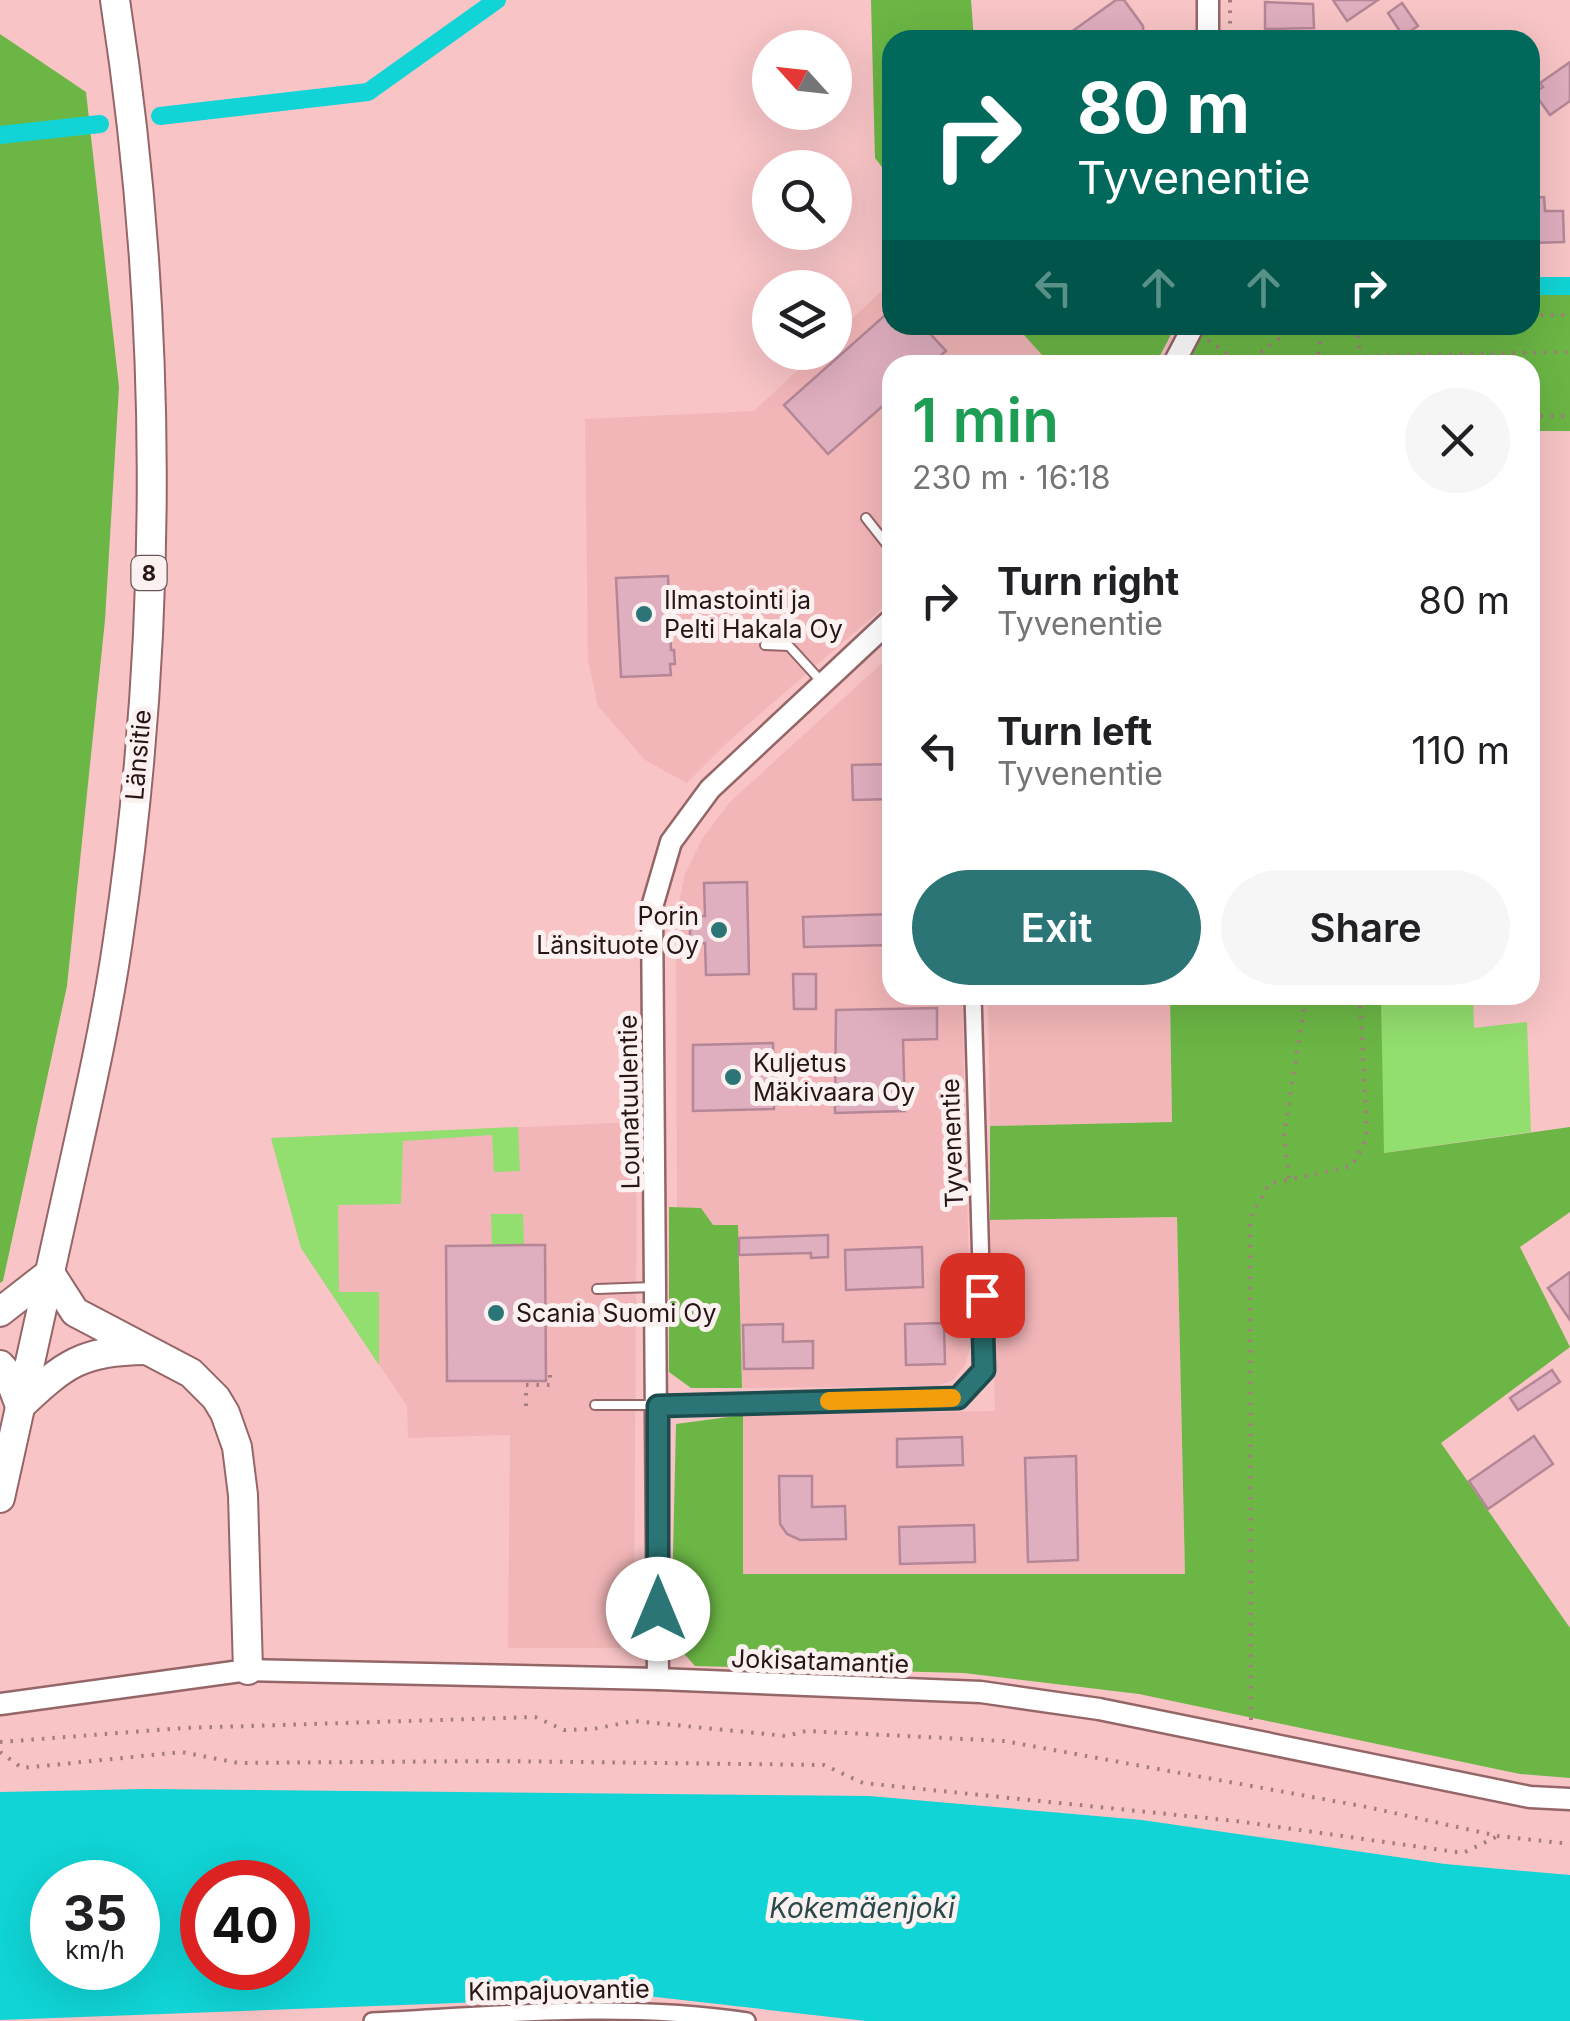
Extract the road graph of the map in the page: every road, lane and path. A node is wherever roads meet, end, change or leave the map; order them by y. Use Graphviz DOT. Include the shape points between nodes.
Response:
graph roads {
  1 [pos="115,0"];
  2 [pos="1208,0"];
  3 [pos="1230,0"];
  4 [pos="1208,30"];
  5 [pos="1230,30"];
  6 [pos="1540,315"];
  7 [pos="1570,315"];
  8 [pos="1201,335"];
  9 [pos="1284,335"];
  10 [pos="1570,352"];
  11 [pos="1230,355"];
  12 [pos="1256,355"];
  13 [pos="1412,355"];
  14 [pos="1540,416"];
  15 [pos="1570,416"];
  16 [pos="866,518"];
  17 [pos="882,538"];
  18 [pos="882,629"];
  19 [pos="764,645"];
  20 [pos="824,684"];
  21 [pos="973,1005"];
  22 [pos="1304,1005"];
  23 [pos="1360,1005"];
  24 [pos="1289,1180"];
  25 [pos="50,1273"];
  26 [pos="656,1287"];
  27 [pos="597,1289"];
  28 [pos="0,1312"];
  29 [pos="147,1350"];
  30 [pos="0,1365"];
  31 [pos="550,1367"];
  32 [pos="594,1405"];
  33 [pos="20,1406"];
  34 [pos="526,1406"];
  35 [pos="658,1406"];
  36 [pos="0,1498"];
  37 [pos="248,1670"];
  38 [pos="658,1679"];
  39 [pos="0,1704"];
  40 [pos="1250,1740"];
  41 [pos="0,1742"];
  42 [pos="0,1752"];
  43 [pos="1570,1799"];
  44 [pos="1498,1836"];
  45 [pos="1570,1844"];
  46 [pos="372,2021"];
  47 [pos="747,2021"];
  1 -- 25 [label="highway, Länsitie / 8" via="149,316 148,606 139,765 118,942"];
  2 -- 4 [label="street"];
  3 -- 5 [label="path"];
  6 -- 7 [label="path"];
  8 -- 11 [label="path"];
  9 -- 12 [label="path"];
  10 -- 13 [label="path"];
  14 -- 15 [label="path"];
  16 -- 17 [label="lane"];
  18 -- 20 [label="street, Lounatuulentie"];
  19 -- 20 [label="lane" via="788,646"];
  20 -- 26 [label="street, Lounatuulentie" via="710,789 671,842 652,907"];
  21 -- 35 [label="street, Tyvenentie" via="984,1370 958,1398"];
  22 -- 24 [label="path" via="1284,1135"];
  23 -- 24 [label="path" via="1367,1138 1352,1166"];
  24 -- 40 [label="path" via="1268,1184 1250,1218"];
  25 -- 28 [label="highway"];
  25 -- 29 [label="highway" via="74,1312"];
  25 -- 33 [label="highway, Länsitie / 8"];
  26 -- 27 [label="lane"];
  26 -- 35 [label="street, Lounatuulentie"];
  29 -- 33 [label="highway" via="72,1361"];
  29 -- 37 [label="highway" via="204,1385 238,1447"];
  30 -- 33 [label="highway"];
  31 -- 34 [label="path" via="550,1385 526,1385"];
  32 -- 35 [label="lane"];
  33 -- 36 [label="highway, Länsitie / 8"];
  35 -- 38 [label="street, Lounatuulentie"];
  37 -- 38 [label="street, Jokisatamantie"];
  37 -- 39 [label="street, Jokisatamantie"];
  38 -- 40 [label="street, Jokisatamantie" via="981,1692"];
  40 -- 43 [label="street, Jokisatamantie"];
  41 -- 44 [label="path" via="184,1728 535,1717 564,1730 634,1721 786,1736 806,1731 1004,1742"];
  42 -- 44 [label="path" via="22,1768 182,1752 238,1763 824,1766 863,1783 1463,1852"];
  44 -- 45 [label="path"];
  46 -- 47 [label="street, Kimpajuovantie" via="593,2012"];
}
